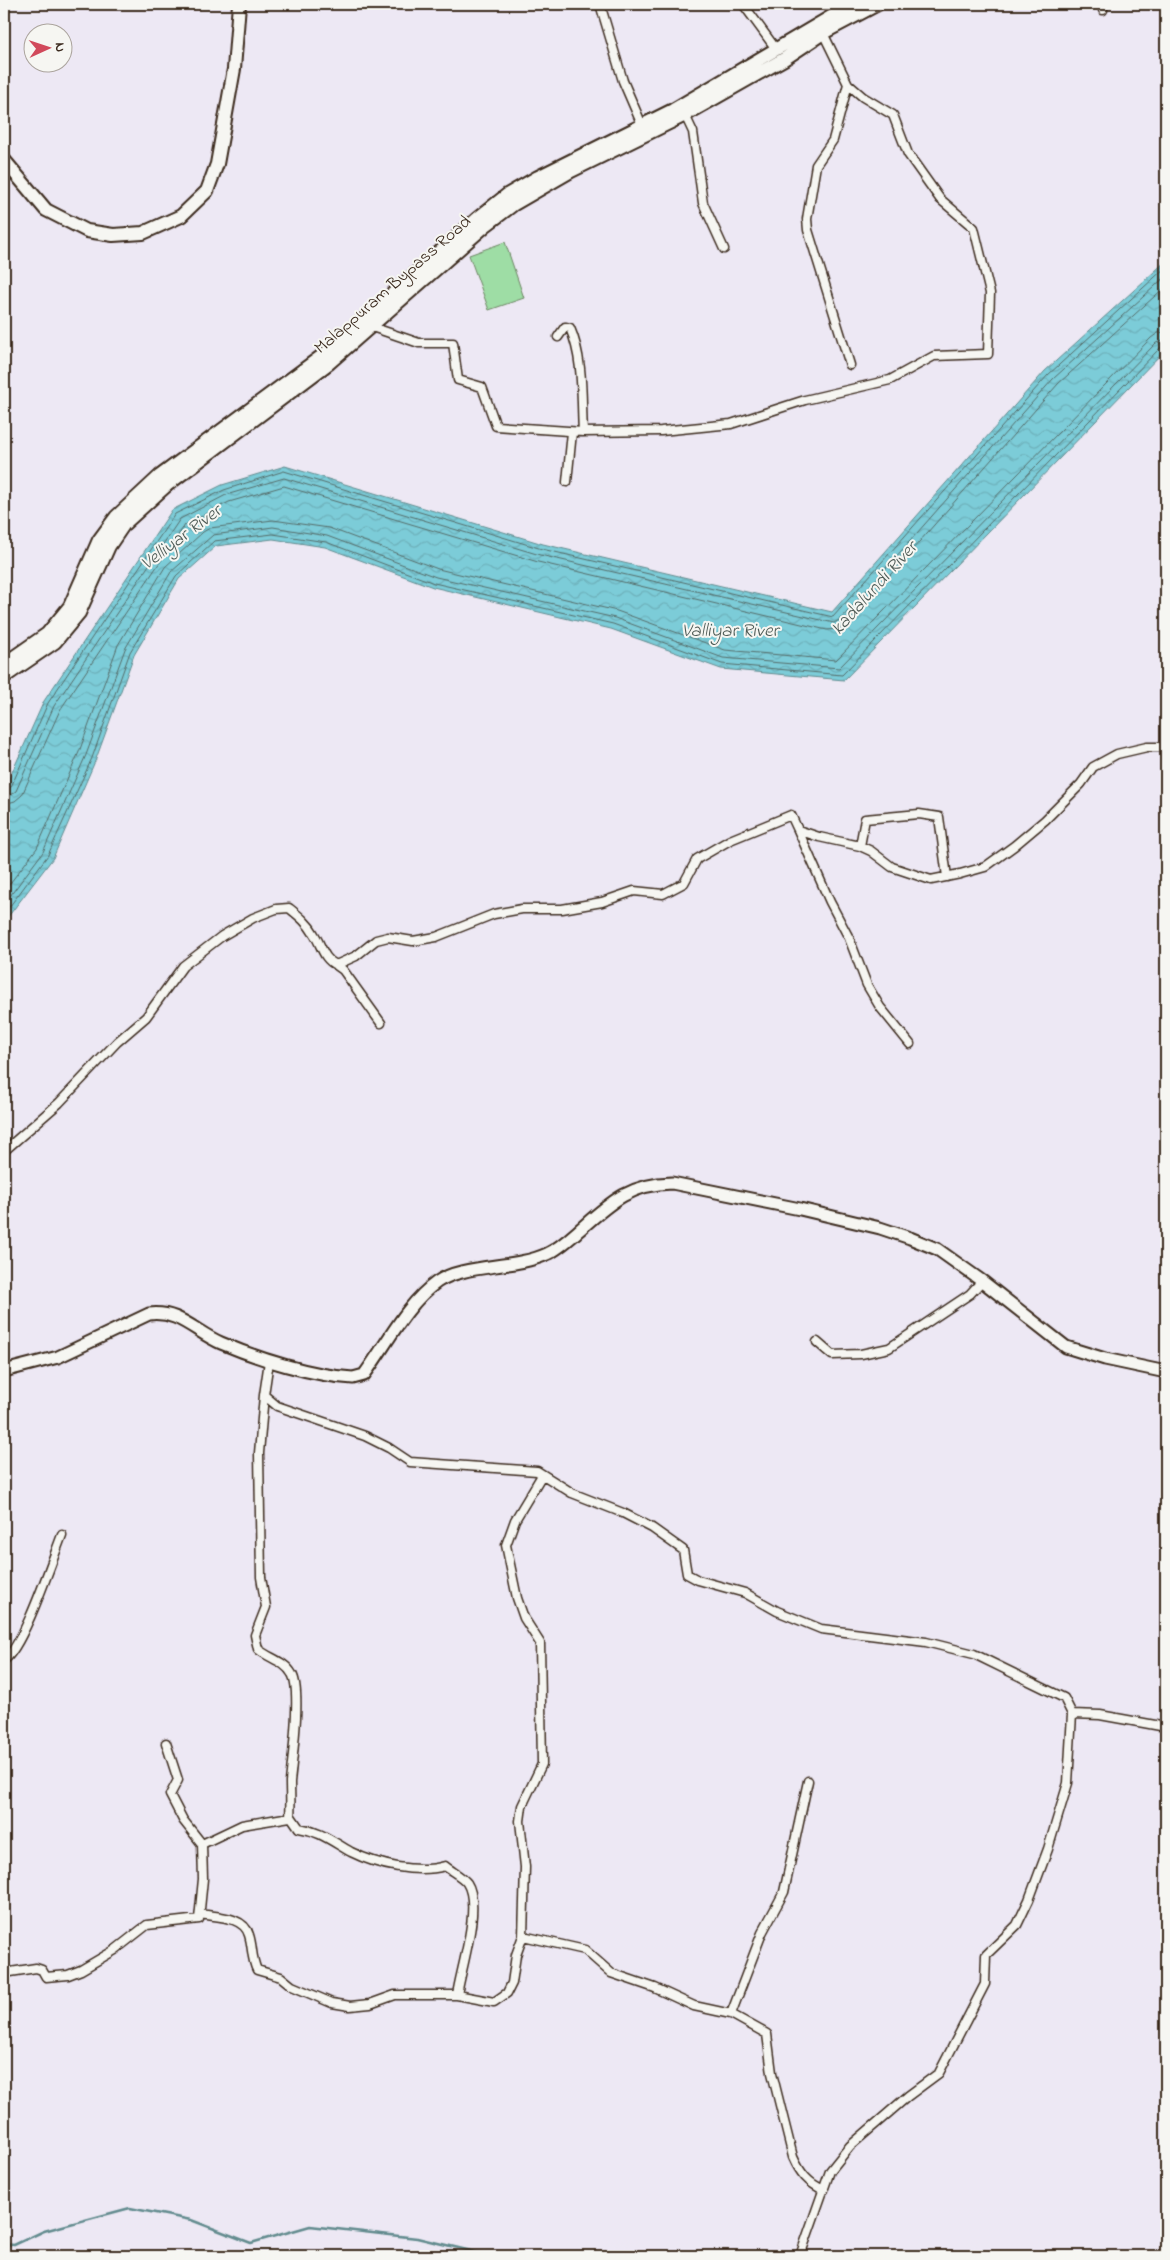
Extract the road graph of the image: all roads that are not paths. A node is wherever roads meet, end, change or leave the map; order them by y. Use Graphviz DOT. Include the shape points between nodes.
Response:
graph roads {
  1 [pos="239,4"];
  2 [pos="600,4"];
  3 [pos="743,4"];
  4 [pos="853,4"];
  5 [pos="878,4"];
  6 [pos="824,33"];
  7 [pos="776,49"];
  8 [pos="848,84"];
  9 [pos="685,115"];
  10 [pos="642,125"];
  11 [pos="4,160"];
  12 [pos="724,249"];
  13 [pos="372,327"];
  14 [pos="558,337"];
  15 [pos="850,365"];
  16 [pos="572,432"];
  17 [pos="583,432"];
  18 [pos="567,482"];
  19 [pos="4,664"];
  20 [pos="4,677"];
  21 [pos="1166,747"];
  22 [pos="798,830"];
  23 [pos="860,846"];
  24 [pos="946,877"];
  25 [pos="336,965"];
  26 [pos="381,1023"];
  27 [pos="910,1044"];
  28 [pos="4,1151"];
  29 [pos="982,1282"];
  30 [pos="817,1342"];
  31 [pos="269,1361"];
  32 [pos="4,1371"];
  33 [pos="1166,1372"];
  34 [pos="264,1395"];
  35 [pos="542,1475"];
  36 [pos="62,1535"];
  37 [pos="4,1660"];
  38 [pos="1072,1714"];
  39 [pos="1166,1727"];
  40 [pos="166,1743"];
  41 [pos="808,1781"];
  42 [pos="290,1815"];
  43 [pos="202,1844"];
  44 [pos="200,1914"];
  45 [pos="523,1936"];
  46 [pos="4,1973"];
  47 [pos="457,1995"];
  48 [pos="731,2014"];
  49 [pos="824,2190"];
  50 [pos="800,2256"];
  1 -- 11 [label="highway" via="234,69 217,164 207,191 180,216 143,233 113,236 87,231 46,210"];
  2 -- 10 [label="street" via="623,81"];
  3 -- 7 [label="street"];
  4 -- 7 [label="highway, Malappuram Bypass Road"];
  5 -- 6 [label="highway, Malappuram Bypass Road"];
  6 -- 8 [label="street"];
  6 -- 9 [label="highway, Malappuram Bypass Road"];
  7 -- 10 [label="highway, Malappuram Bypass Road"];
  8 -- 15 [label="street" via="832,140 816,165 807,219"];
  8 -- 17 [label="street" via="893,115 908,154 940,199 974,228 990,293 988,354 934,356 890,380 806,400 731,424 661,431"];
  9 -- 12 [label="street" via="693,132 703,203"];
  9 -- 13 [label="highway, Malappuram Bypass Road" via="514,204"];
  10 -- 19 [label="highway, Malappuram Bypass Road" via="507,195 326,353 160,476 116,517 99,540 70,606 47,634"];
  13 -- 16 [label="street" via="419,343 453,343 458,380 482,387 496,426"];
  13 -- 20 [label="highway, Malappuram Bypass Road" via="167,485 124,524 109,546 79,613 54,642"];
  14 -- 17 [label="street" via="565,327 570,328 575,338"];
  16 -- 17 [label="street"];
  16 -- 18 [label="street"];
  21 -- 24 [label="street" via="1147,747 1118,754 1093,767 1081,784 1045,820 986,867"];
  22 -- 23 [label="street"];
  22 -- 25 [label="street" via="790,815 730,840 697,859 684,882 663,894 634,891 602,902 562,909 522,909 494,914 436,937 413,941 388,937 376,940 356,956"];
  22 -- 27 [label="street" via="867,984 884,1013"];
  23 -- 24 [label="street" via="909,874 931,880"];
  23 -- 24 [label="street" via="865,819 918,814 939,817"];
  25 -- 26 [label="street"];
  25 -- 28 [label="street" via="328,961 314,933 302,918 289,908 253,918 222,936 183,966 146,1017 117,1042 59,1103"];
  29 -- 30 [label="street" via="970,1294 889,1348 832,1356"];
  29 -- 31 [label="main road" via="937,1249 880,1228 718,1192 672,1183 652,1183 615,1199 548,1254 498,1267 457,1272 438,1281 422,1294 364,1375 344,1378"];
  29 -- 33 [label="main road" via="1066,1347"];
  31 -- 32 [label="main road" via="219,1342 176,1316 158,1312 58,1357"];
  31 -- 34 [label="street"];
  34 -- 35 [label="street" via="277,1406 365,1436 410,1462"];
  34 -- 42 [label="street" via="259,1453 261,1577 266,1607 255,1635 258,1649 284,1665 293,1675 297,1712"];
  35 -- 38 [label="street" via="572,1493 652,1528 683,1550 687,1574 698,1580 745,1593 777,1611 821,1629 926,1642 974,1654 1064,1698"];
  35 -- 45 [label="street" via="515,1520 506,1545 517,1598 524,1618 540,1643 542,1764 522,1806 520,1822 525,1867"];
  36 -- 37 [label="street" via="29,1618 14,1649"];
  38 -- 39 [label="street" via="1100,1715"];
  38 -- 49 [label="street" via="1068,1783 1048,1850 1017,1925 986,1955 985,1984 949,2057 939,2073 850,2146 830,2171"];
  40 -- 43 [label="street" via="178,1780 170,1795 183,1820"];
  41 -- 48 [label="street" via="784,1892 762,1933"];
  42 -- 43 [label="street" via="282,1820 242,1825"];
  42 -- 47 [label="street" via="299,1828 316,1831 352,1852 395,1866 433,1870 445,1866 467,1883 472,1916"];
  43 -- 44 [label="street"];
  44 -- 46 [label="street" via="195,1920 147,1925 115,1950 68,1975 46,1977 42,1970 36,1968"];
  44 -- 47 [label="street" via="235,1920 249,1934 257,1970 282,1977 292,1986 332,2003 350,2006 370,2004 394,1995"];
  45 -- 47 [label="street" via="507,1993 494,2002"];
  45 -- 48 [label="street" via="584,1950 610,1973 694,2006"];
  48 -- 49 [label="street" via="767,2034 772,2073 793,2157 798,2170 809,2182"];
  49 -- 50 [label="street"];
}
